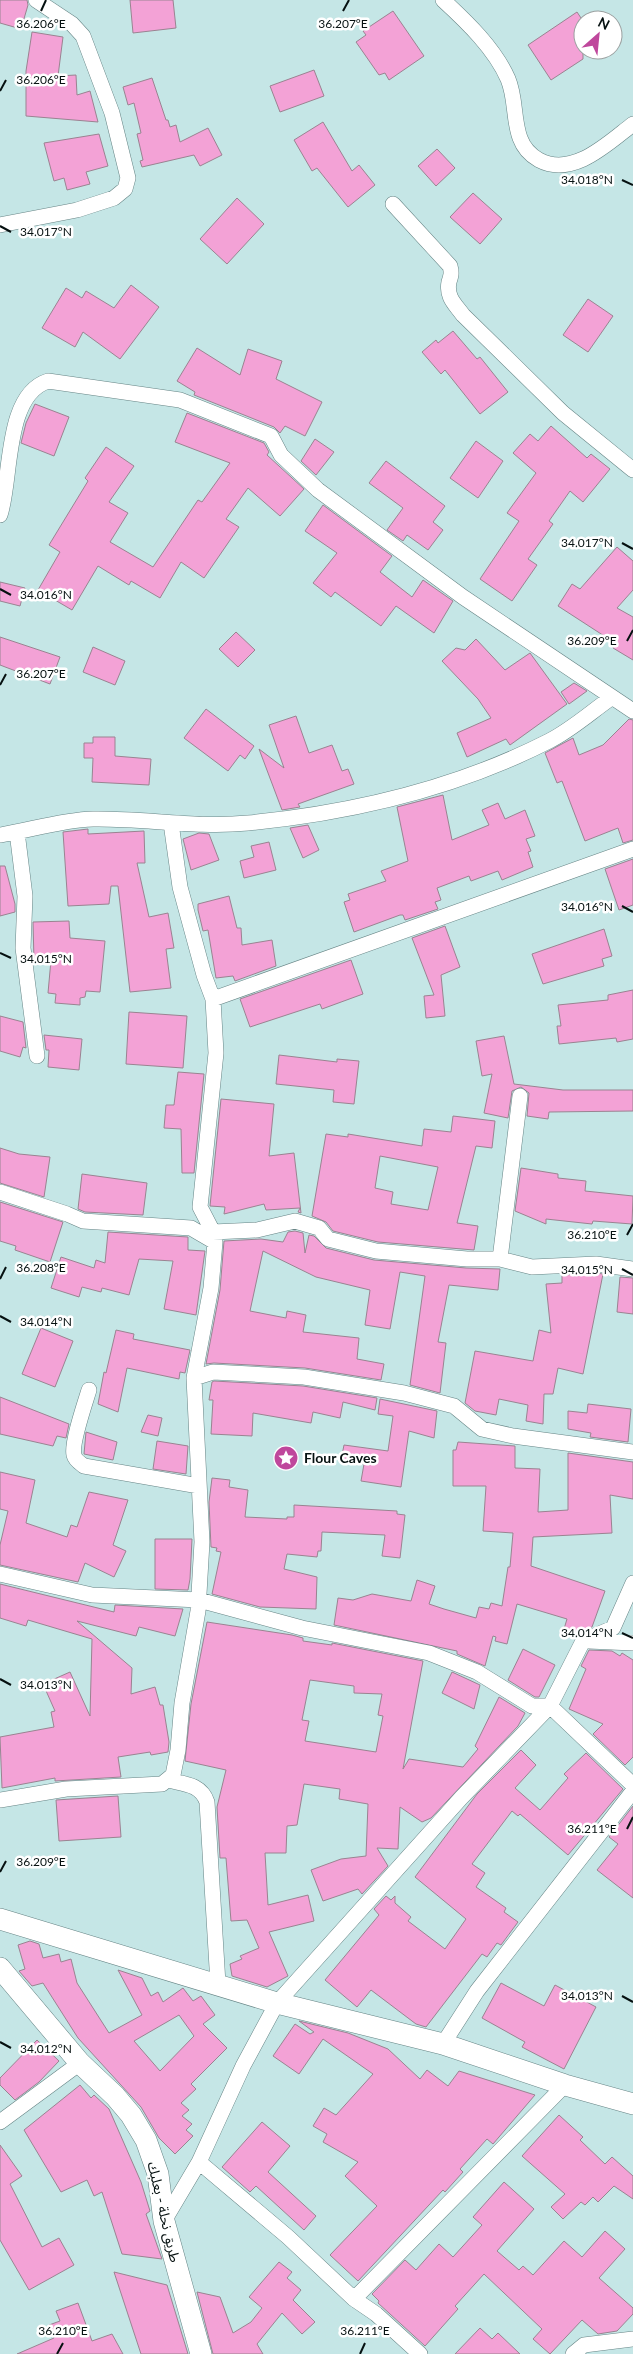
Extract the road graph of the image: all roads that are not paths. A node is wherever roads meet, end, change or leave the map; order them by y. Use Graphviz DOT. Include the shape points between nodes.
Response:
graph roads {
  1 [pos="36,0"];
  2 [pos="443,0"];
  3 [pos="633,124"];
  4 [pos="393,204"];
  5 [pos="0,225"];
  6 [pos="4,463"];
  7 [pos="633,470"];
  8 [pos="0,515"];
  9 [pos="611,698"];
  10 [pos="633,711"];
  11 [pos="172,823"];
  12 [pos="18,832"];
  13 [pos="0,835"];
  14 [pos="633,849"];
  15 [pos="214,998"];
  16 [pos="37,1056"];
  17 [pos="520,1096"];
  18 [pos="0,1192"];
  19 [pos="214,1237"];
  20 [pos="500,1259"];
  21 [pos="633,1269"];
  22 [pos="194,1378"];
  23 [pos="89,1390"];
  24 [pos="633,1452"];
  25 [pos="199,1486"];
  26 [pos="0,1574"];
  27 [pos="633,1582"];
  28 [pos="199,1600"];
  29 [pos="583,1641"];
  30 [pos="633,1643"];
  31 [pos="550,1706"];
  32 [pos="168,1780"];
  33 [pos="633,1785"];
  34 [pos="633,1791"];
  35 [pos="0,1800"];
  36 [pos="0,1919"];
  37 [pos="0,1968"];
  38 [pos="218,1984"];
  39 [pos="277,2003"];
  40 [pos="443,2044"];
  41 [pos="80,2063"];
  42 [pos="565,2085"];
  43 [pos="633,2104"];
  44 [pos="0,2122"];
  45 [pos="199,2162"];
  46 [pos="164,2220"];
  47 [pos="354,2299"];
  48 [pos="633,2340"];
  49 [pos="201,2354"];
  50 [pos="420,2354"];
  51 [pos="573,2354"];
  1 -- 5 [label="street" via="72,24 83,36 112,113 128,178 124,189 114,198 77,210"];
  2 -- 3 [label="street" via="481,39 502,67 512,94 520,140 530,155 550,164 570,164 600,150"];
  4 -- 7 [label="street" via="450,266 448,292 463,315 564,412"];
  6 -- 8 [label="street" via="7,483"];
  6 -- 9 [label="street" via="23,405 39,383 48,380 189,403 271,436 282,455 318,490 463,597"];
  9 -- 10 [label="street"];
  9 -- 11 [label="street" via="551,740 494,767 409,794 324,812 246,823"];
  11 -- 12 [label="street" via="92,819"];
  11 -- 15 [label="street" via="180,887 204,975"];
  12 -- 13 [label="street"];
  12 -- 16 [label="street" via="25,896 23,948"];
  14 -- 15 [label="street"];
  15 -- 19 [label="street" via="216,1053 200,1207"];
  17 -- 20 [label="street"];
  18 -- 19 [label="street" via="83,1221 191,1228"];
  19 -- 20 [label="street" via="295,1221 319,1228 328,1239 376,1251"];
  19 -- 22 [label="street" via="211,1288"];
  20 -- 21 [label="street" via="532,1267 596,1264"];
  22 -- 24 [label="street" via="213,1372 304,1376 404,1393 454,1406 482,1429"];
  22 -- 25 [label="street"];
  23 -- 25 [label="street" via="74,1447 74,1458 78,1462 93,1468"];
  25 -- 28 [label="street" via="202,1542"];
  26 -- 28 [label="street" via="92,1595"];
  27 -- 29 [label="street" via="613,1628"];
  28 -- 31 [label="street" via="302,1628 429,1653 477,1672 532,1706"];
  28 -- 32 [label="street" via="182,1703 178,1750 173,1775"];
  29 -- 30 [label="street"];
  29 -- 31 [label="street"];
  31 -- 33 [label="street"];
  31 -- 39 [label="street" via="462,1798"];
  32 -- 35 [label="street" via="162,1784 66,1789"];
  32 -- 38 [label="street" via="196,1787 204,1794 206,1802"];
  34 -- 40 [label="street" via="477,1991"];
  36 -- 38 [label="street"];
  37 -- 41 [label="street, طريق نحلة - بعلبك"];
  38 -- 39 [label="street"];
  39 -- 40 [label="street"];
  39 -- 45 [label="street" via="243,2066"];
  40 -- 42 [label="street"];
  41 -- 44 [label="street"];
  41 -- 46 [label="street, طريق نحلة - بعلبك" via="115,2096 146,2140 158,2174"];
  42 -- 43 [label="street"];
  42 -- 47 [label="street"];
  45 -- 46 [label="street"];
  45 -- 47 [label="street" via="288,2237"];
  46 -- 49 [label="street, طريق نحلة - بعلبك"];
  47 -- 50 [label="street" via="376,2314"];
  48 -- 51 [label="street" via="584,2345"];
}
